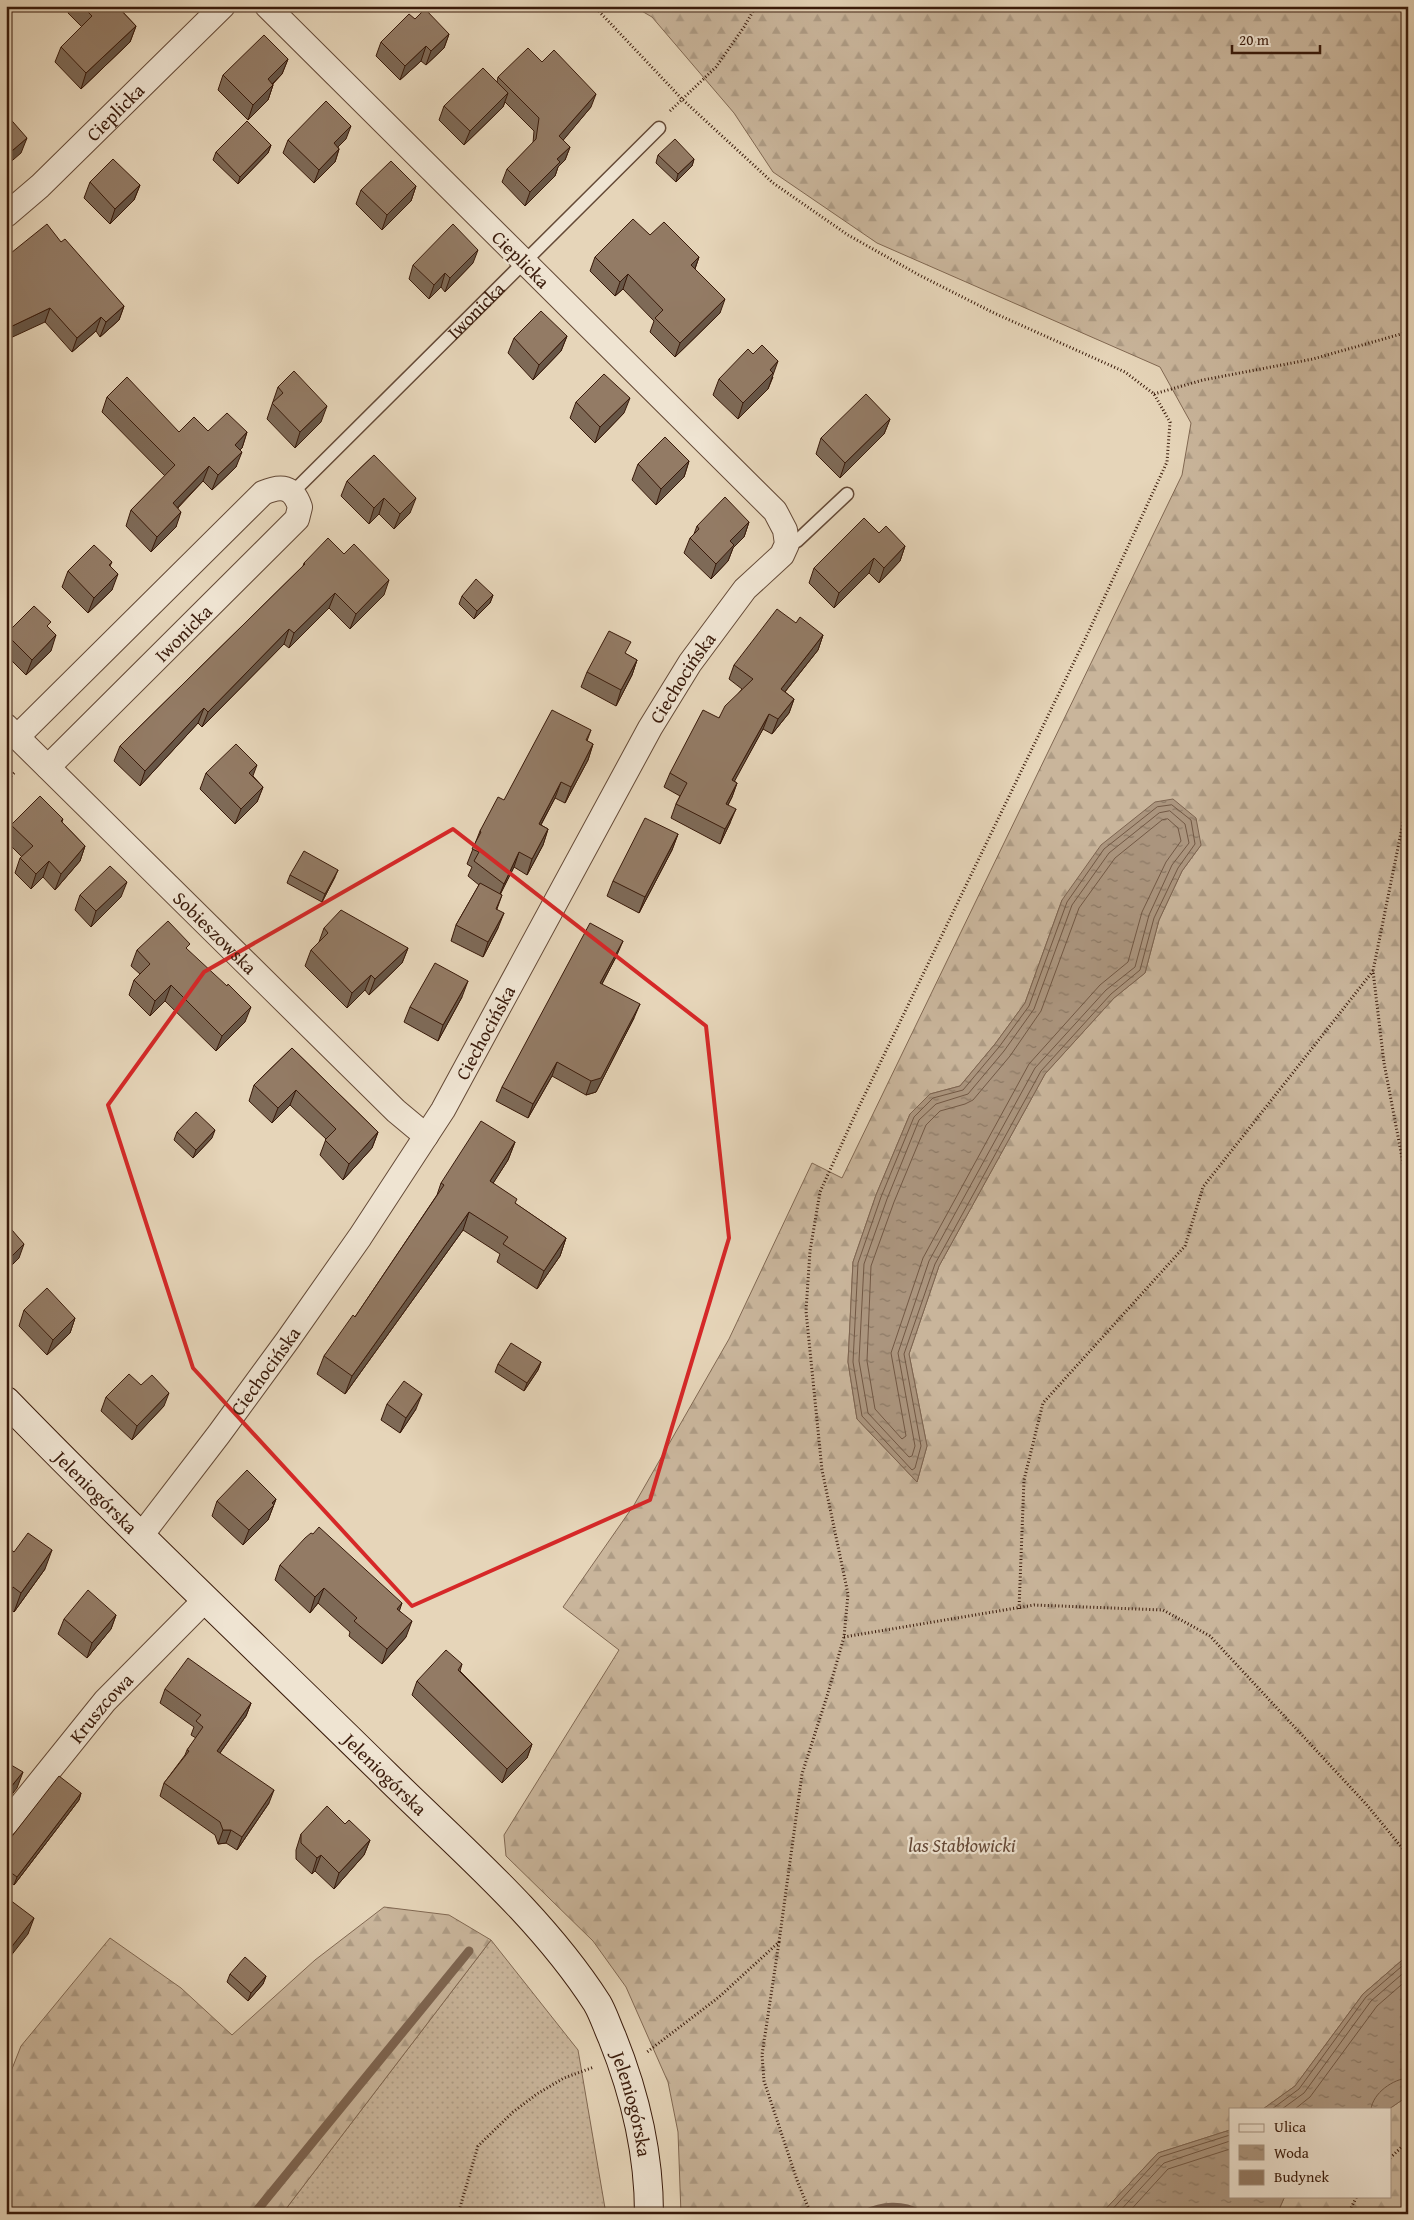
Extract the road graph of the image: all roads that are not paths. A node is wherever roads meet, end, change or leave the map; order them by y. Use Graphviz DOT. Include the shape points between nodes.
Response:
graph roads {
  1 [pos="222,6"];
  2 [pos="267,6"];
  3 [pos="659,128"];
  4 [pos="6,215"];
  5 [pos="524,263"];
  6 [pos="292,493"];
  7 [pos="847,494"];
  8 [pos="787,544"];
  9 [pos="12,731"];
  10 [pos="48,767"];
  11 [pos="426,1136"];
  12 [pos="6,1402"];
  13 [pos="140,1537"];
  14 [pos="205,1600"];
  15 [pos="6,1824"];
  16 [pos="649,2214"];
  1 -- 4 [label="street, Cieplicka" via="40,186"];
  2 -- 5 [label="street, Cieplicka"];
  3 -- 5 [label="lane, Iwonicka"];
  5 -- 6 [label="lane, Iwonicka"];
  5 -- 8 [label="street, Cieplicka" via="775,511 785,530"];
  6 -- 9 [label="street" via="285,488 263,493"];
  6 -- 10 [label="street, Iwonicka" via="300,507 297,519"];
  7 -- 8 [label="lane" via="797,541"];
  8 -- 11 [label="street, Ciechocińska" via="782,555 740,596 690,663 655,720 446,1105"];
  9 -- 10 [label="street, Sobieszowska"];
  10 -- 11 [label="street, Sobieszowska" via="396,1111"];
  11 -- 13 [label="street, Ciechocińska" via="288,1341"];
  12 -- 13 [label="street, Jeleniogórska"];
  13 -- 14 [label="street, Jeleniogórska"];
  14 -- 15 [label="street, Kruszcowa" via="105,1701"];
  14 -- 16 [label="street, Jeleniogórska" via="492,1879 560,1952 598,2006 623,2064 642,2131"];
}
